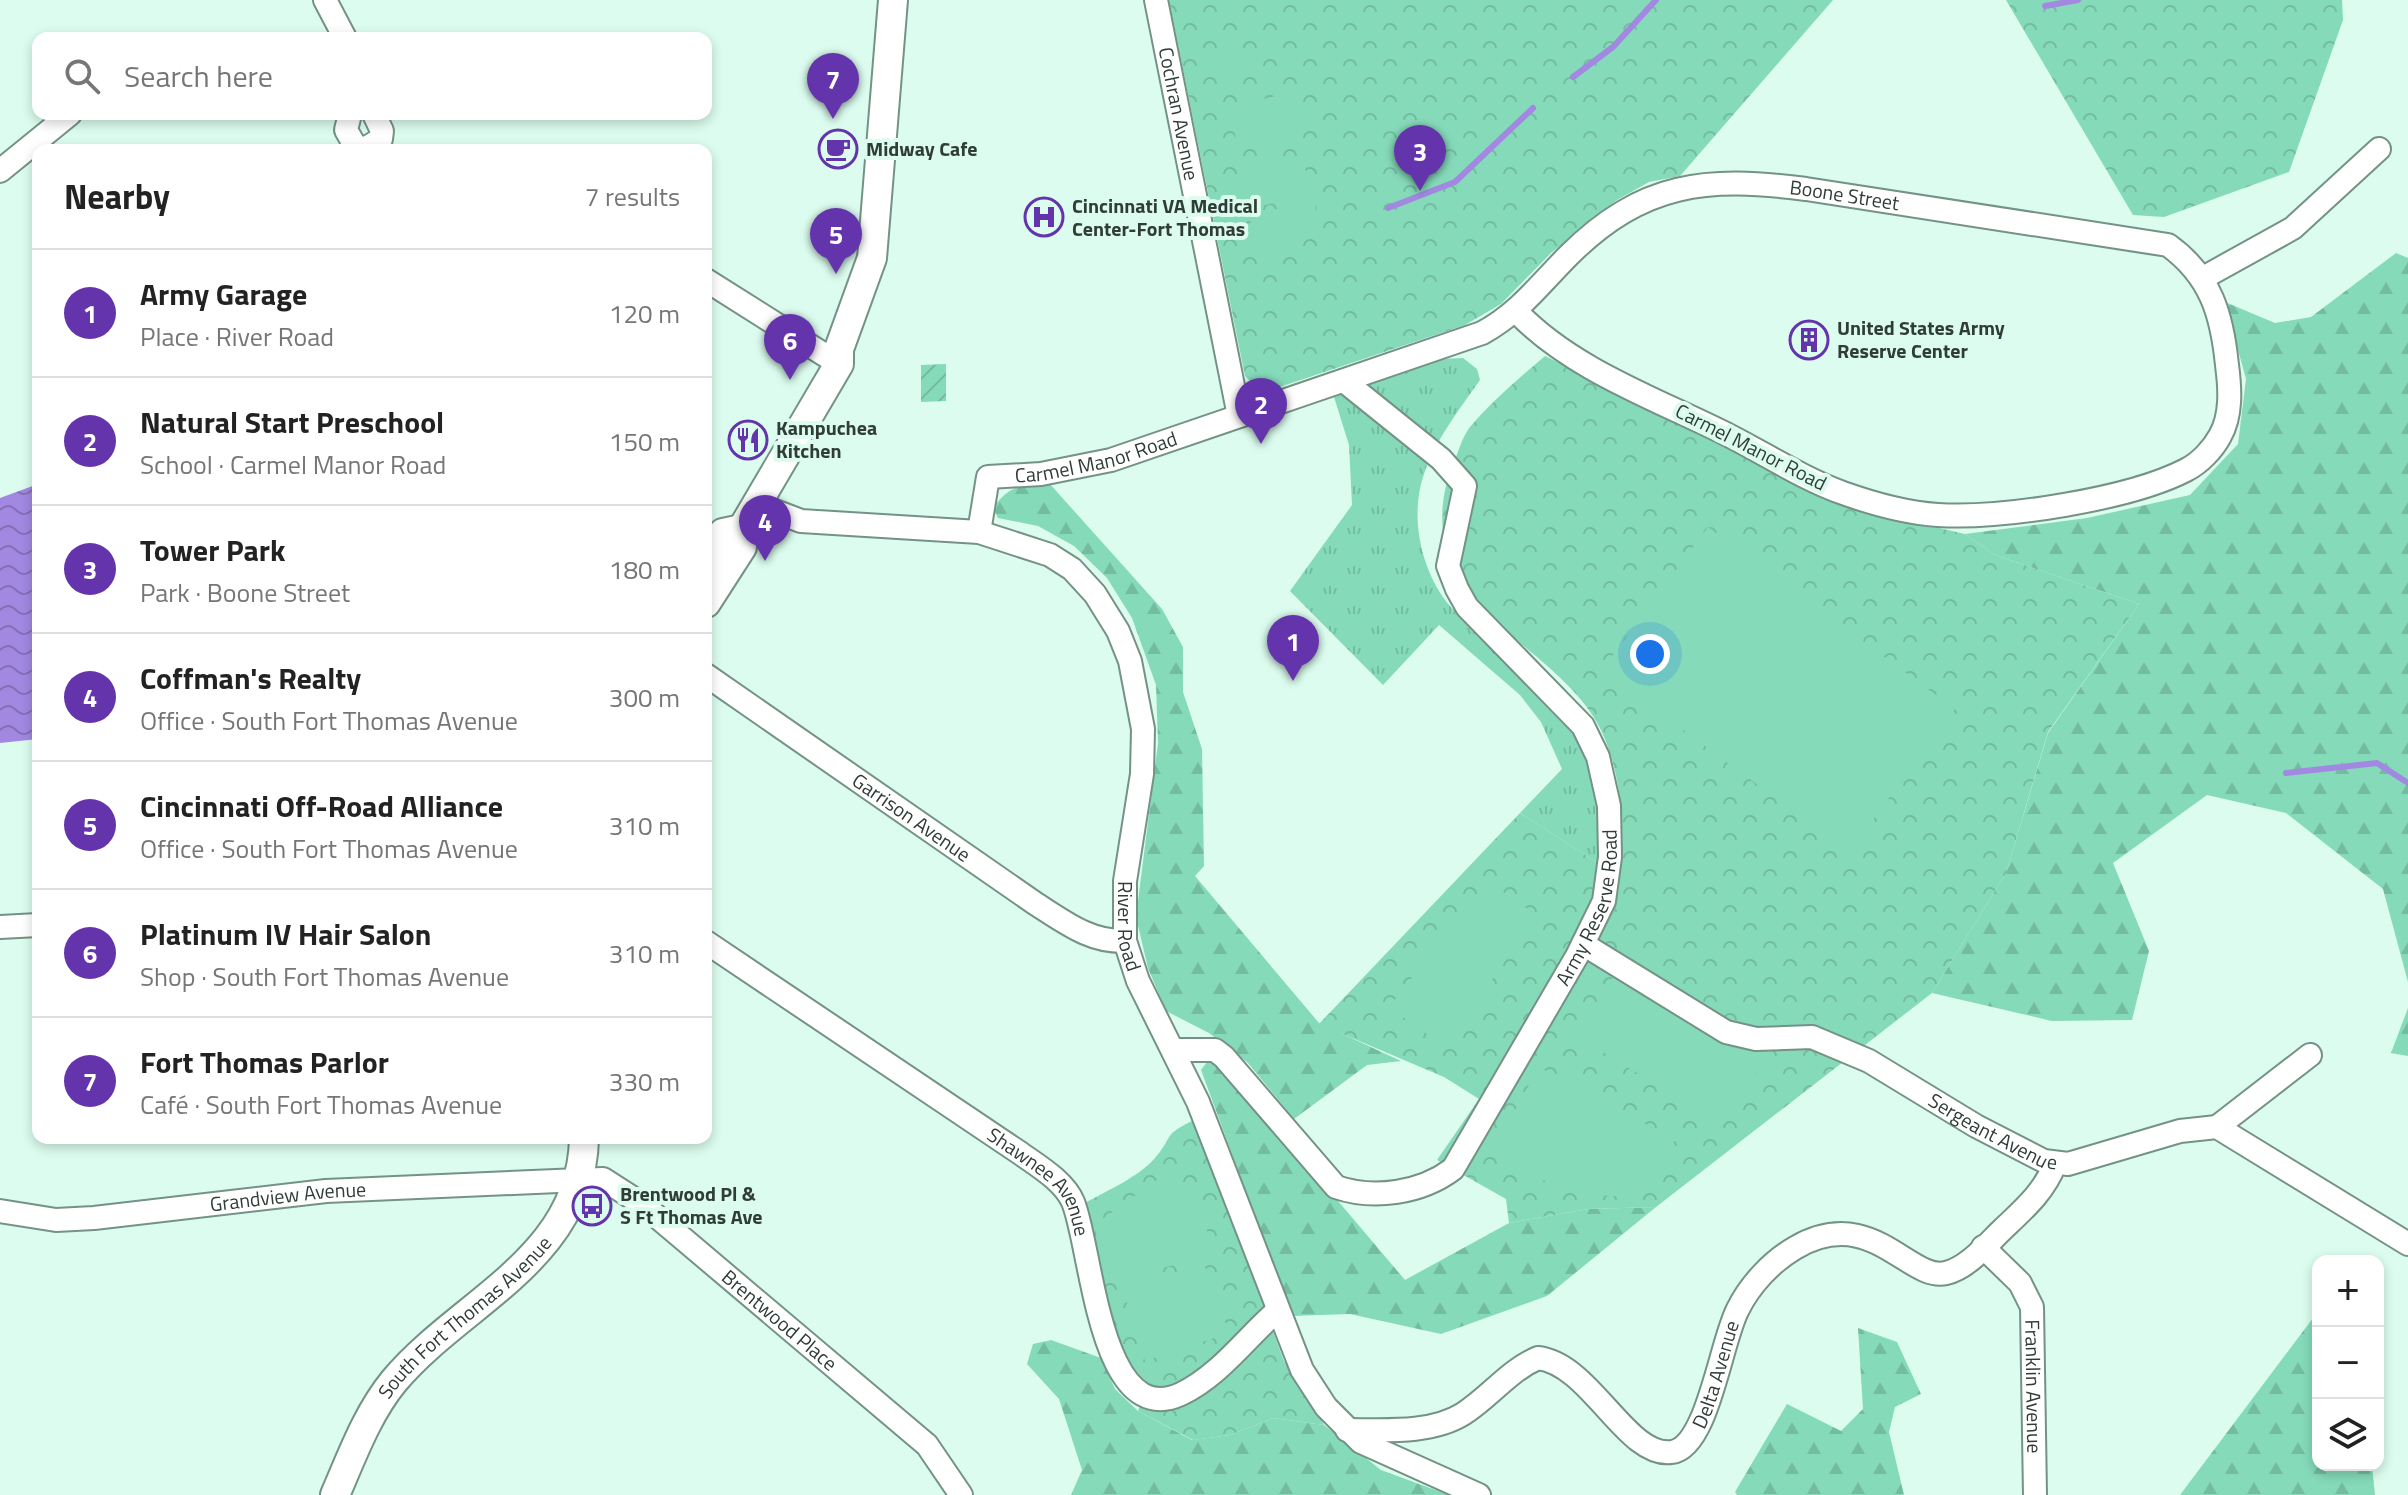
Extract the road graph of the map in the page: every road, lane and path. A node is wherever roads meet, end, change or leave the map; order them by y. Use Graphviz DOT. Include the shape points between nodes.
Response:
graph roads {
  1 [pos="325,0"];
  2 [pos="893,0"];
  3 [pos="1156,0"];
  4 [pos="342,32"];
  5 [pos="63,120"];
  6 [pos="348,120"];
  7 [pos="377,120"];
  8 [pos="33,144"];
  9 [pos="354,144"];
  10 [pos="373,144"];
  11 [pos="32,145"];
  12 [pos="2379,149"];
  13 [pos="0,171"];
  14 [pos="2203,278"];
  15 [pos="712,284"];
  16 [pos="1517,312"];
  17 [pos="839,364"];
  18 [pos="1344,381"];
  19 [pos="1239,416"];
  20 [pos="759,505"];
  21 [pos="742,529"];
  22 [pos="979,532"];
  23 [pos="712,550"];
  24 [pos="712,594"];
  25 [pos="712,679"];
  26 [pos="32,925"];
  27 [pos="0,927"];
  28 [pos="1125,941"];
  29 [pos="1583,944"];
  30 [pos="712,946"];
  31 [pos="1174,1050"];
  32 [pos="2310,1055"];
  33 [pos="2217,1127"];
  34 [pos="584,1144"];
  35 [pos="2055,1164"];
  36 [pos="576,1180"];
  37 [pos="0,1211"];
  38 [pos="2408,1244"];
  39 [pos="1983,1247"];
  40 [pos="1277,1311"];
  41 [pos="1347,1430"];
  42 [pos="340,1493"];
  43 [pos="961,1495"];
  44 [pos="1479,1495"];
  45 [pos="2035,1495"];
  1 -- 4 [label="street"];
  2 -- 17 [label="main road" via="872,258 839,349"];
  3 -- 19 [label="street, Cochran Avenue"];
  5 -- 8 [label="street"];
  6 -- 9 [label="street" via="346,130"];
  7 -- 10 [label="street" via="381,139"];
  11 -- 13 [label="street"];
  12 -- 14 [label="street" via="2293,228"];
  14 -- 16 [label="street, Boone Street" via="2168,245 2145,240 1770,184 1711,183 1663,192 1620,212 1570,254"];
  14 -- 16 [label="street, Carmel Manor Road" via="2223,332 2229,380 2228,419 2207,454 2161,481 2116,493 1961,516 1934,515 1843,493 1594,368 1541,337"];
  15 -- 17 [label="street"];
  16 -- 18 [label="street, Carmel Manor Road" via="1482,333"];
  17 -- 20 [label="main road"];
  18 -- 19 [label="street, Carmel Manor Road"];
  18 -- 29 [label="street, Army Reserve Road" via="1455,472 1465,486 1448,566 1457,589 1467,607 1583,726 1598,757 1609,806 1610,857 1604,901"];
  19 -- 22 [label="street, Carmel Manor Road" via="1074,470 988,477"];
  20 -- 21 [label="main road"];
  20 -- 22 [label="street, River Road" via="801,521"];
  21 -- 23 [label="main road" via="723,533"];
  21 -- 24 [label="main road" via="742,547"];
  22 -- 28 [label="street, River Road" via="1050,555 1072,569 1095,594 1130,661 1138,696 1142,774 1125,881"];
  25 -- 28 [label="street, Garrison Avenue" via="1036,904 1102,942"];
  26 -- 27 [label="street"];
  28 -- 31 [label="street, River Road" via="1138,981"];
  29 -- 31 [label="street, Army Reserve Road" via="1453,1169 1436,1182 1409,1190 1352,1192 1336,1187 1224,1057 1215,1050"];
  29 -- 35 [label="street, Sergeant Avenue" via="1726,1032 1756,1039 1812,1037 1869,1061 1985,1131"];
  30 -- 40 [label="street, Shawnee Avenue" via="1061,1184 1073,1201 1115,1364 1129,1385 1147,1398 1183,1393 1200,1383"];
  31 -- 40 [label="street, River Road"];
  32 -- 33 [label="street"];
  33 -- 35 [label="street, Sergeant Avenue" via="2180,1131 2092,1159"];
  33 -- 38 [label="street"];
  34 -- 36 [label="main road, South Fort Thomas Avenue"];
  35 -- 39 [label="street, Delta Avenue" via="2047,1186"];
  36 -- 37 [label="street, Grandview Avenue" via="326,1191 94,1218 56,1220"];
  36 -- 42 [label="main road, South Fort Thomas Avenue" via="569,1203 537,1254 419,1355 378,1401"];
  36 -- 43 [label="street, Brentwood Place" via="603,1179 642,1204 927,1445"];
  39 -- 41 [label="street, Delta Avenue" via="1958,1269 1937,1274 1880,1243 1851,1235 1811,1240 1786,1253 1748,1290 1699,1429 1675,1452 1652,1448 1563,1365 1538,1358 1452,1419 1417,1427"];
  39 -- 45 [label="street, Franklin Avenue" via="2020,1283 2032,1307"];
  40 -- 41 [label="street, River Road" via="1314,1390"];
  41 -- 44 [label="street, River Road" via="1389,1458"];
}
